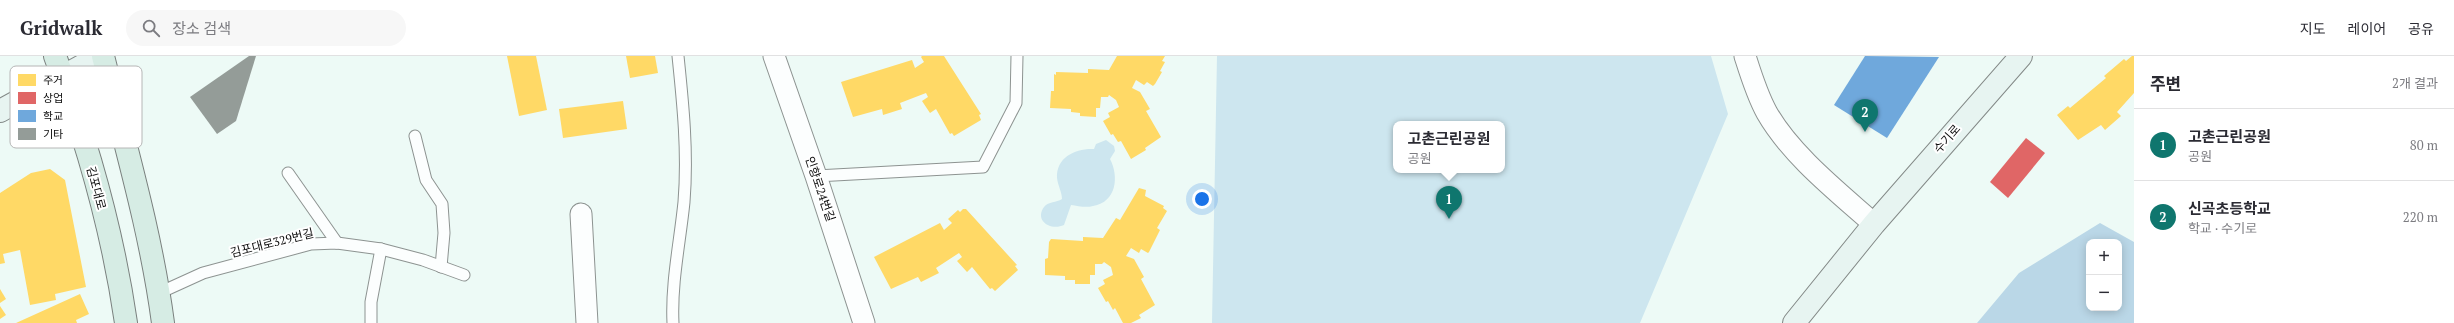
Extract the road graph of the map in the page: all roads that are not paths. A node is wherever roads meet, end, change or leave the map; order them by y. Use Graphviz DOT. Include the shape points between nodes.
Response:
graph roads {
  1 [pos="55,56"];
  2 [pos="100,56"];
  3 [pos="103,56"];
  4 [pos="678,56"];
  5 [pos="774,56"];
  6 [pos="1017,56"];
  7 [pos="1744,56"];
  8 [pos="2021,56"];
  9 [pos="59,66"];
  10 [pos="83,66"];
  11 [pos="106,66"];
  12 [pos="10,106"];
  13 [pos="0,111"];
  14 [pos="416,136"];
  15 [pos="85,148"];
  16 [pos="127,148"];
  17 [pos="288,172"];
  18 [pos="816,176"];
  19 [pos="582,214"];
  20 [pos="1874,224"];
  21 [pos="337,243"];
  22 [pos="380,249"];
  23 [pos="441,267"];
  24 [pos="464,275"];
  25 [pos="159,293"];
  26 [pos="126,323"];
  27 [pos="163,323"];
  28 [pos="371,323"];
  29 [pos="587,323"];
  30 [pos="673,323"];
  31 [pos="864,323"];
  32 [pos="1794,323"];
  1 -- 9 [label="main road, 김포대로"];
  2 -- 10 [label="street"];
  3 -- 11 [label="main road"];
  4 -- 30 [label="lane" via="686,162"];
  5 -- 18 [label="street, 인향로24번길"];
  6 -- 18 [label="lane" via="1016,103 983,167"];
  7 -- 20 [label="street" via="1768,114 1790,144"];
  8 -- 20 [label="street, 수기로"];
  12 -- 13 [label="street"];
  14 -- 23 [label="lane" via="426,180 442,204 444,234"];
  15 -- 26 [label="main road, 김포대로" via="94,178"];
  16 -- 25 [label="main road" via="145,218"];
  17 -- 21 [label="lane"];
  18 -- 31 [label="street, 인향로24번길"];
  19 -- 29 [label="street"];
  20 -- 32 [label="street, 수기로"];
  21 -- 22 [label="lane, 김포대로329번길"];
  21 -- 25 [label="lane, 김포대로329번길" via="311,244 204,273"];
  22 -- 23 [label="lane, 김포대로329번길"];
  22 -- 28 [label="lane" via="371,302"];
  23 -- 24 [label="lane, 김포대로329번길"];
  25 -- 27 [label="main road"];
}
